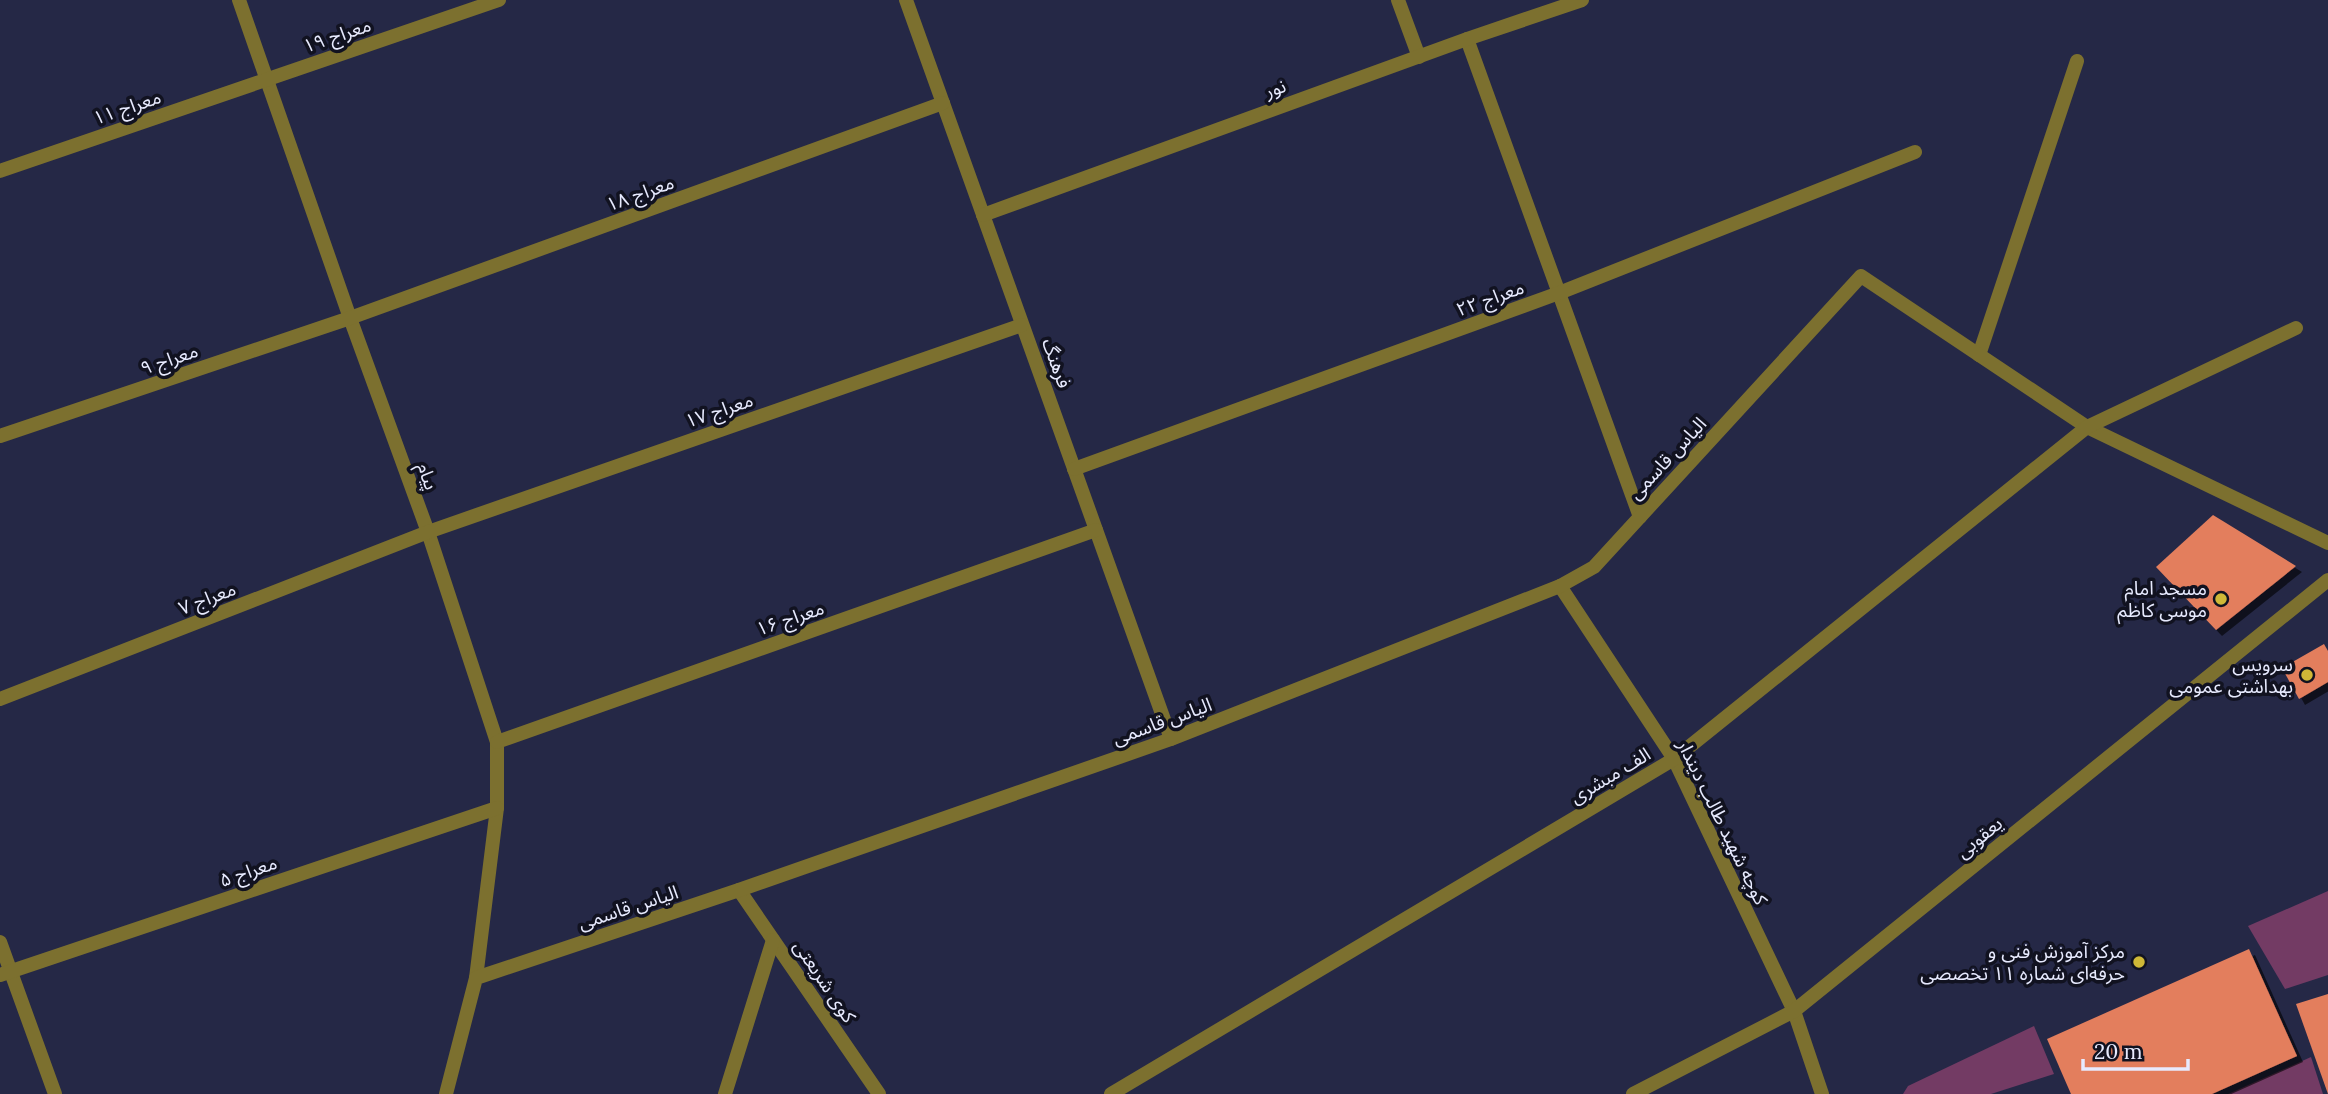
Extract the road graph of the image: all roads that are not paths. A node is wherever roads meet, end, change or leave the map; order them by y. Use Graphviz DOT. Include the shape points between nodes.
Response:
graph roads {
  1 [pos="239,0"];
  2 [pos="499,0"];
  3 [pos="906,0"];
  4 [pos="1398,0"];
  5 [pos="1582,0"];
  6 [pos="1467,39"];
  7 [pos="1419,57"];
  8 [pos="2077,61"];
  9 [pos="267,79"];
  10 [pos="943,103"];
  11 [pos="1915,152"];
  12 [pos="0,171"];
  13 [pos="982,215"];
  14 [pos="1559,293"];
  15 [pos="350,318"];
  16 [pos="1022,325"];
  17 [pos="2296,328"];
  18 [pos="1979,355"];
  19 [pos="2087,427"];
  20 [pos="0,436"];
  21 [pos="1074,469"];
  22 [pos="1640,517"];
  23 [pos="1096,530"];
  24 [pos="428,532"];
  25 [pos="2328,543"];
  26 [pos="2328,580"];
  27 [pos="1560,586"];
  28 [pos="0,699"];
  29 [pos="1171,739"];
  30 [pos="498,742"];
  31 [pos="1674,759"];
  32 [pos="498,808"];
  33 [pos="739,890"];
  34 [pos="773,940"];
  35 [pos="0,942"];
  36 [pos="5,973"];
  37 [pos="476,978"];
  38 [pos="1794,1011"];
  39 [pos="55,1094"];
  40 [pos="446,1094"];
  41 [pos="725,1094"];
  42 [pos="879,1094"];
  43 [pos="1111,1094"];
  44 [pos="1633,1094"];
  45 [pos="1822,1094"];
  1 -- 9 [label="street, پیام"];
  2 -- 9 [label="street, معراج ۱۹"];
  3 -- 10 [label="street, فرهنگ"];
  4 -- 7 [label="street"];
  5 -- 6 [label="street, نور"];
  6 -- 7 [label="street, نور"];
  6 -- 14 [label="street"];
  7 -- 13 [label="street, نور"];
  8 -- 18 [label="street"];
  9 -- 12 [label="street, معراج ۱۱"];
  9 -- 15 [label="street, پیام"];
  10 -- 13 [label="street, فرهنگ"];
  10 -- 15 [label="street, معراج ۱۸"];
  11 -- 14 [label="street, معراج ۲۲"];
  13 -- 16 [label="street, فرهنگ"];
  14 -- 21 [label="street, معراج ۲۲"];
  14 -- 22 [label="street"];
  15 -- 20 [label="street, معراج ۹"];
  15 -- 24 [label="street, پیام"];
  16 -- 21 [label="street, فرهنگ"];
  16 -- 24 [label="street, معراج ۱۷"];
  17 -- 19 [label="street, الف مبشری"];
  18 -- 19 [label="street"];
  18 -- 22 [label="street, الیاس قاسمی" via="1861,276"];
  19 -- 25 [label="street"];
  19 -- 31 [label="street, الف مبشری"];
  21 -- 23 [label="street, فرهنگ"];
  22 -- 27 [label="street, الیاس قاسمی" via="1594,566"];
  23 -- 29 [label="street, فرهنگ"];
  23 -- 30 [label="street, معراج ۱۶"];
  24 -- 28 [label="street, معراج ۷"];
  24 -- 30 [label="street, پیام"];
  26 -- 38 [label="street, یعقوبی"];
  27 -- 29 [label="street, الیاس قاسمی"];
  27 -- 31 [label="street, کوچه شهید طالب دیندار"];
  29 -- 33 [label="street, الیاس قاسمی"];
  30 -- 32 [label="street, پیام"];
  31 -- 38 [label="street, کوچه شهید طالب دیندار"];
  31 -- 43 [label="street, الف مبشری"];
  32 -- 36 [label="street, معراج ۵"];
  32 -- 37 [label="street, پیام"];
  33 -- 34 [label="street, کوی شریعتی"];
  33 -- 37 [label="street, الیاس قاسمی"];
  34 -- 41 [label="street"];
  34 -- 42 [label="street, کوی شریعتی"];
  35 -- 36 [label="street"];
  36 -- 39 [label="street"];
  37 -- 40 [label="street"];
  38 -- 44 [label="street, یعقوبی"];
  38 -- 45 [label="street, کوچه شهید طالب دیندار"];
}
